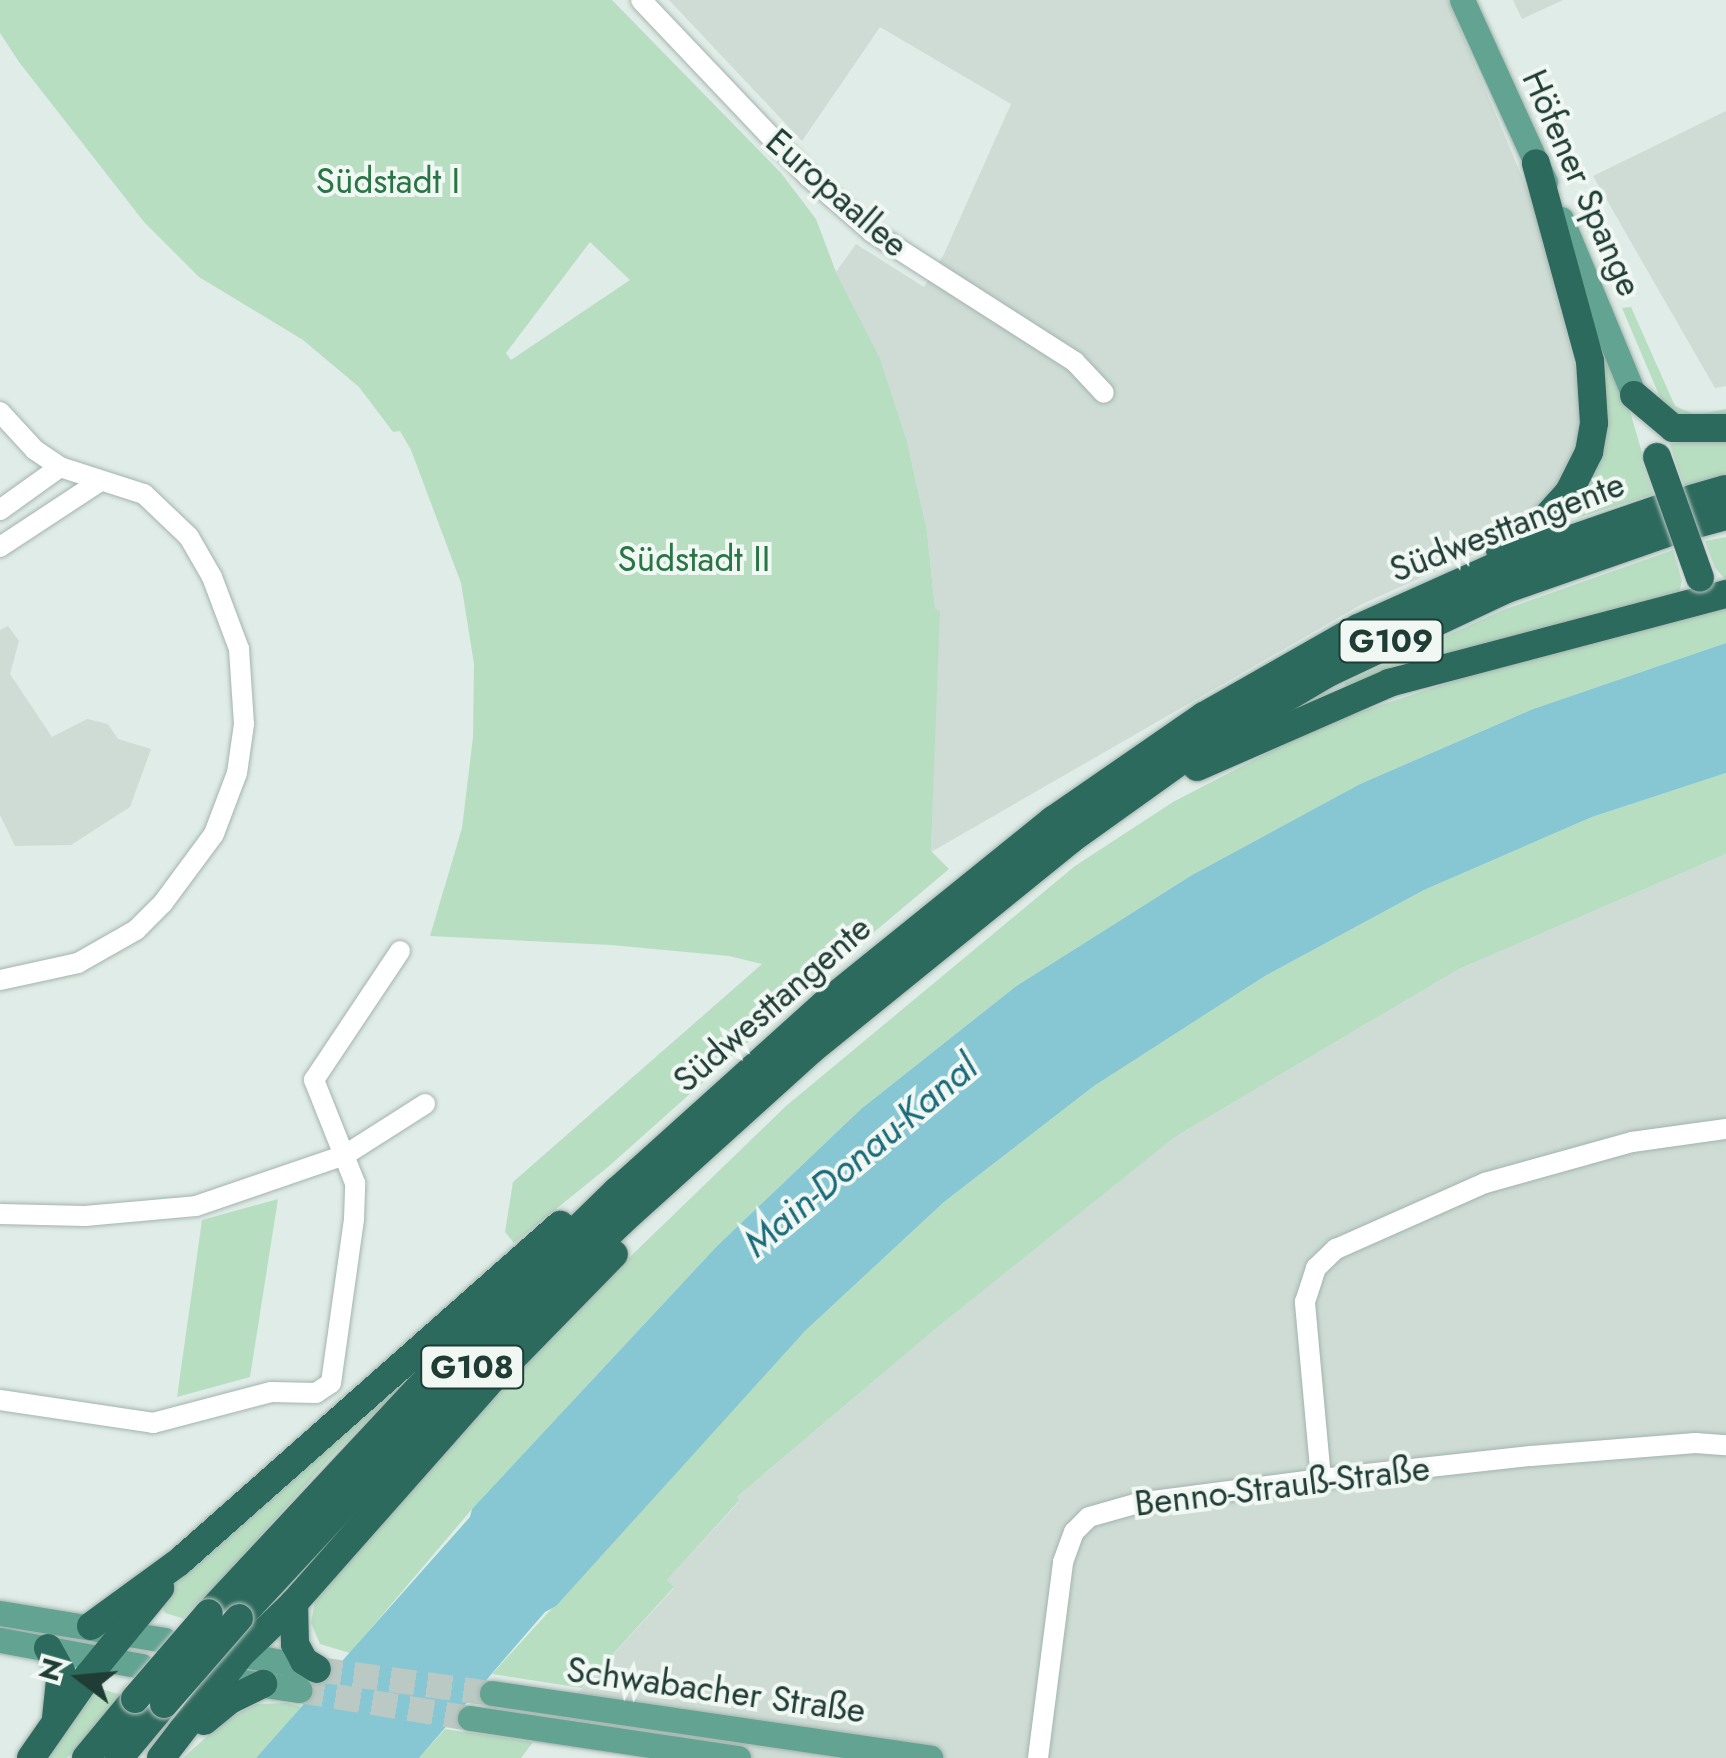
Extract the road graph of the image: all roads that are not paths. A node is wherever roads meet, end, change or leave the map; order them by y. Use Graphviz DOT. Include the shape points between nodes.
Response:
graph roads {
  1 [pos="640,0"];
  2 [pos="1462,0"];
  3 [pos="1536,163"];
  4 [pos="1104,394"];
  5 [pos="1634,395"];
  6 [pos="0,412"];
  7 [pos="1726,428"];
  8 [pos="60,467"];
  9 [pos="99,482"];
  10 [pos="1726,489"];
  11 [pos="0,510"];
  12 [pos="1705,513"];
  13 [pos="0,547"];
  14 [pos="1470,576"];
  15 [pos="1711,590"];
  16 [pos="1136,792"];
  17 [pos="1061,830"];
  18 [pos="400,951"];
  19 [pos="0,980"];
  20 [pos="425,1104"];
  21 [pos="1726,1129"];
  22 [pos="720,1132"];
  23 [pos="344,1155"];
  24 [pos="617,1191"];
  25 [pos="0,1214"];
  26 [pos="0,1400"];
  27 [pos="1726,1445"];
  28 [pos="1321,1479"];
  29 [pos="179,1562"];
  30 [pos="294,1603"];
  31 [pos="0,1613"];
  32 [pos="91,1626"];
  33 [pos="126,1632"];
  34 [pos="0,1640"];
  35 [pos="166,1640"];
  36 [pos="48,1648"];
  37 [pos="105,1659"];
  38 [pos="223,1665"];
  39 [pos="142,1666"];
  40 [pos="308,1679"];
  41 [pos="263,1684"];
  42 [pos="492,1693"];
  43 [pos="470,1718"];
  44 [pos="55,1722"];
  45 [pos="164,1754"];
  46 [pos="31,1758"];
  47 [pos="86,1758"];
  48 [pos="119,1758"];
  49 [pos="738,1758"];
  50 [pos="930,1758"];
  51 [pos="1038,1758"];
  1 -- 4 [label="street, Europaallee" via="809,177 872,232 1075,362"];
  2 -- 3 [label="main road, Höfener Spange"];
  3 -- 5 [label="main road, Höfener Spange"];
  3 -- 14 [label="highway" via="1590,361 1592,438 1579,476 1558,506"];
  5 -- 7 [label="highway" via="1673,428"];
  5 -- 15 [label="highway, bridge"];
  6 -- 8 [label="street"];
  8 -- 9 [label="street"];
  8 -- 11 [label="street"];
  9 -- 13 [label="street"];
  9 -- 19 [label="street" via="157,504 189,538 212,577 239,649 244,724 237,773 214,834 136,930 78,962"];
  10 -- 12 [label="highway"];
  14 -- 16 [label="highway, Südwesttangente / G109" via="1662,521 1402,636 1279,700"];
  14 -- 17 [label="highway, Südwesttangente / G109" via="1248,689 1145,754"];
  15 -- 16 [label="highway" via="1389,683"];
  16 -- 17 [label="highway, Südwesttangente / G109"];
  17 -- 22 [label="highway, Südwesttangente / G108"];
  17 -- 24 [label="highway, Südwesttangente / G108" via="826,1004"];
  18 -- 23 [label="street" via="314,1080"];
  20 -- 23 [label="street"];
  21 -- 28 [label="street" via="1632,1142 1485,1183 1336,1249 1316,1268 1306,1302"];
  22 -- 30 [label="highway"];
  22 -- 48 [label="highway, Südwesttangente / G108, bridge" via="476,1363"];
  23 -- 25 [label="street" via="196,1206 85,1216"];
  23 -- 26 [label="street" via="355,1183 354,1219 331,1383 316,1393 271,1392 153,1423"];
  24 -- 29 [label="highway" via="548,1232"];
  24 -- 47 [label="highway, Südwesttangente / G108, bridge" via="462,1342 209,1613"];
  27 -- 28 [label="street, Benno-Strauß-Straße" via="1548,1454"];
  28 -- 51 [label="street, Benno-Strauß-Straße" via="1138,1503 1089,1517 1074,1532 1062,1562"];
  29 -- 32 [label="highway"];
  29 -- 33 [label="highway"];
  30 -- 38 [label="highway"];
  30 -- 40 [label="highway" via="295,1644"];
  31 -- 32 [label="main road"];
  32 -- 33 [label="main road"];
  33 -- 35 [label="main road"];
  33 -- 37 [label="highway"];
  34 -- 36 [label="main road"];
  36 -- 37 [label="main road"];
  36 -- 44 [label="highway" via="61,1671"];
  37 -- 39 [label="main road"];
  37 -- 44 [label="highway"];
  38 -- 40 [label="main road"];
  38 -- 41 [label="main road"];
  38 -- 45 [label="highway"];
  40 -- 41 [label="main road"];
  41 -- 45 [label="highway" via="230,1700"];
  42 -- 50 [label="main road, Schwabacher Straße"];
  43 -- 49 [label="main road, Schwabacher Straße"];
  44 -- 46 [label="highway"];
}
